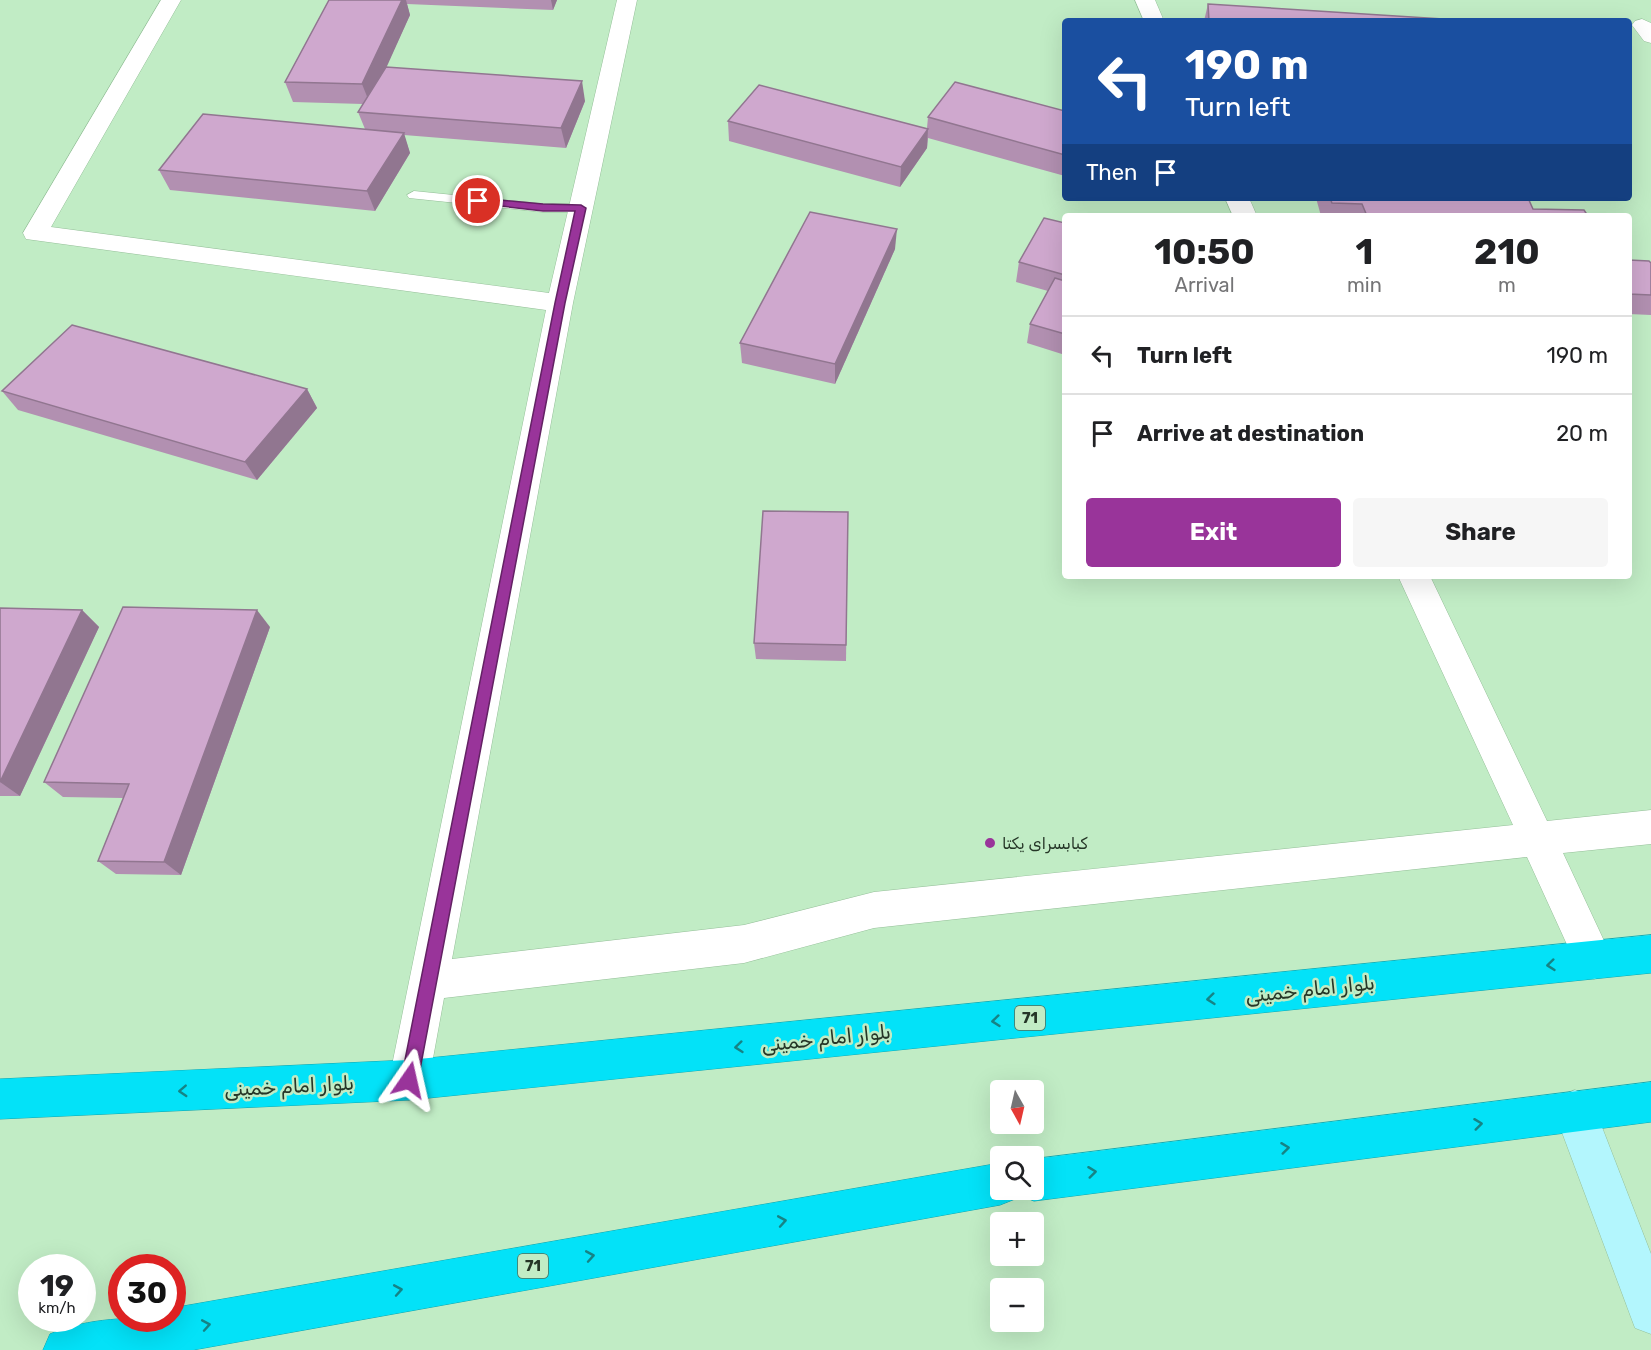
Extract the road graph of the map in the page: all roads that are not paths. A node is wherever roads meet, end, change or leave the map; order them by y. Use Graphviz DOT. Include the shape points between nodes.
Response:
graph roads {
  1 [pos="171,0"];
  2 [pos="627,0"];
  3 [pos="1145,0"];
  4 [pos="1153,18"];
  5 [pos="414,195"];
  6 [pos="581,208"];
  7 [pos="560,303"];
  8 [pos="1415,579"];
  9 [pos="1651,827"];
  10 [pos="1537,839"];
  11 [pos="1651,954"];
  12 [pos="1594,960"];
  13 [pos="429,981"];
  14 [pos="409,1080"];
  15 [pos="0,1099"];
  16 [pos="1651,1102"];
  17 [pos="1575,1111"];
  18 [pos="1044,1178"];
  19 [pos="990,1186"];
  20 [pos="1651,1312"];
  21 [pos="119,1345"];
  22 [pos="66,1350"];
  1 -- 7 [label="street" via="35,233"];
  2 -- 6 [label="street"];
  3 -- 4 [label="street"];
  5 -- 6 [label="lane"];
  6 -- 7 [label="street"];
  7 -- 13 [label="street"];
  8 -- 10 [label="street"];
  9 -- 10 [label="street"];
  10 -- 12 [label="street"];
  10 -- 13 [label="street" via="874,910 744,944"];
  11 -- 12 [label="highway, بلوار امام خمینی / 71"];
  12 -- 14 [label="highway, بلوار امام خمینی / 71, one-way"];
  13 -- 14 [label="street"];
  14 -- 15 [label="highway, بلوار امام خمینی / 71, one-way"];
  16 -- 17 [label="highway"];
  18 -- 17 [label="highway, one-way"];
  17 -- 20 [label="street"];
  21 -- 19 [label="highway, 71, one-way"];
  21 -- 22 [label="highway, 71"];
}
